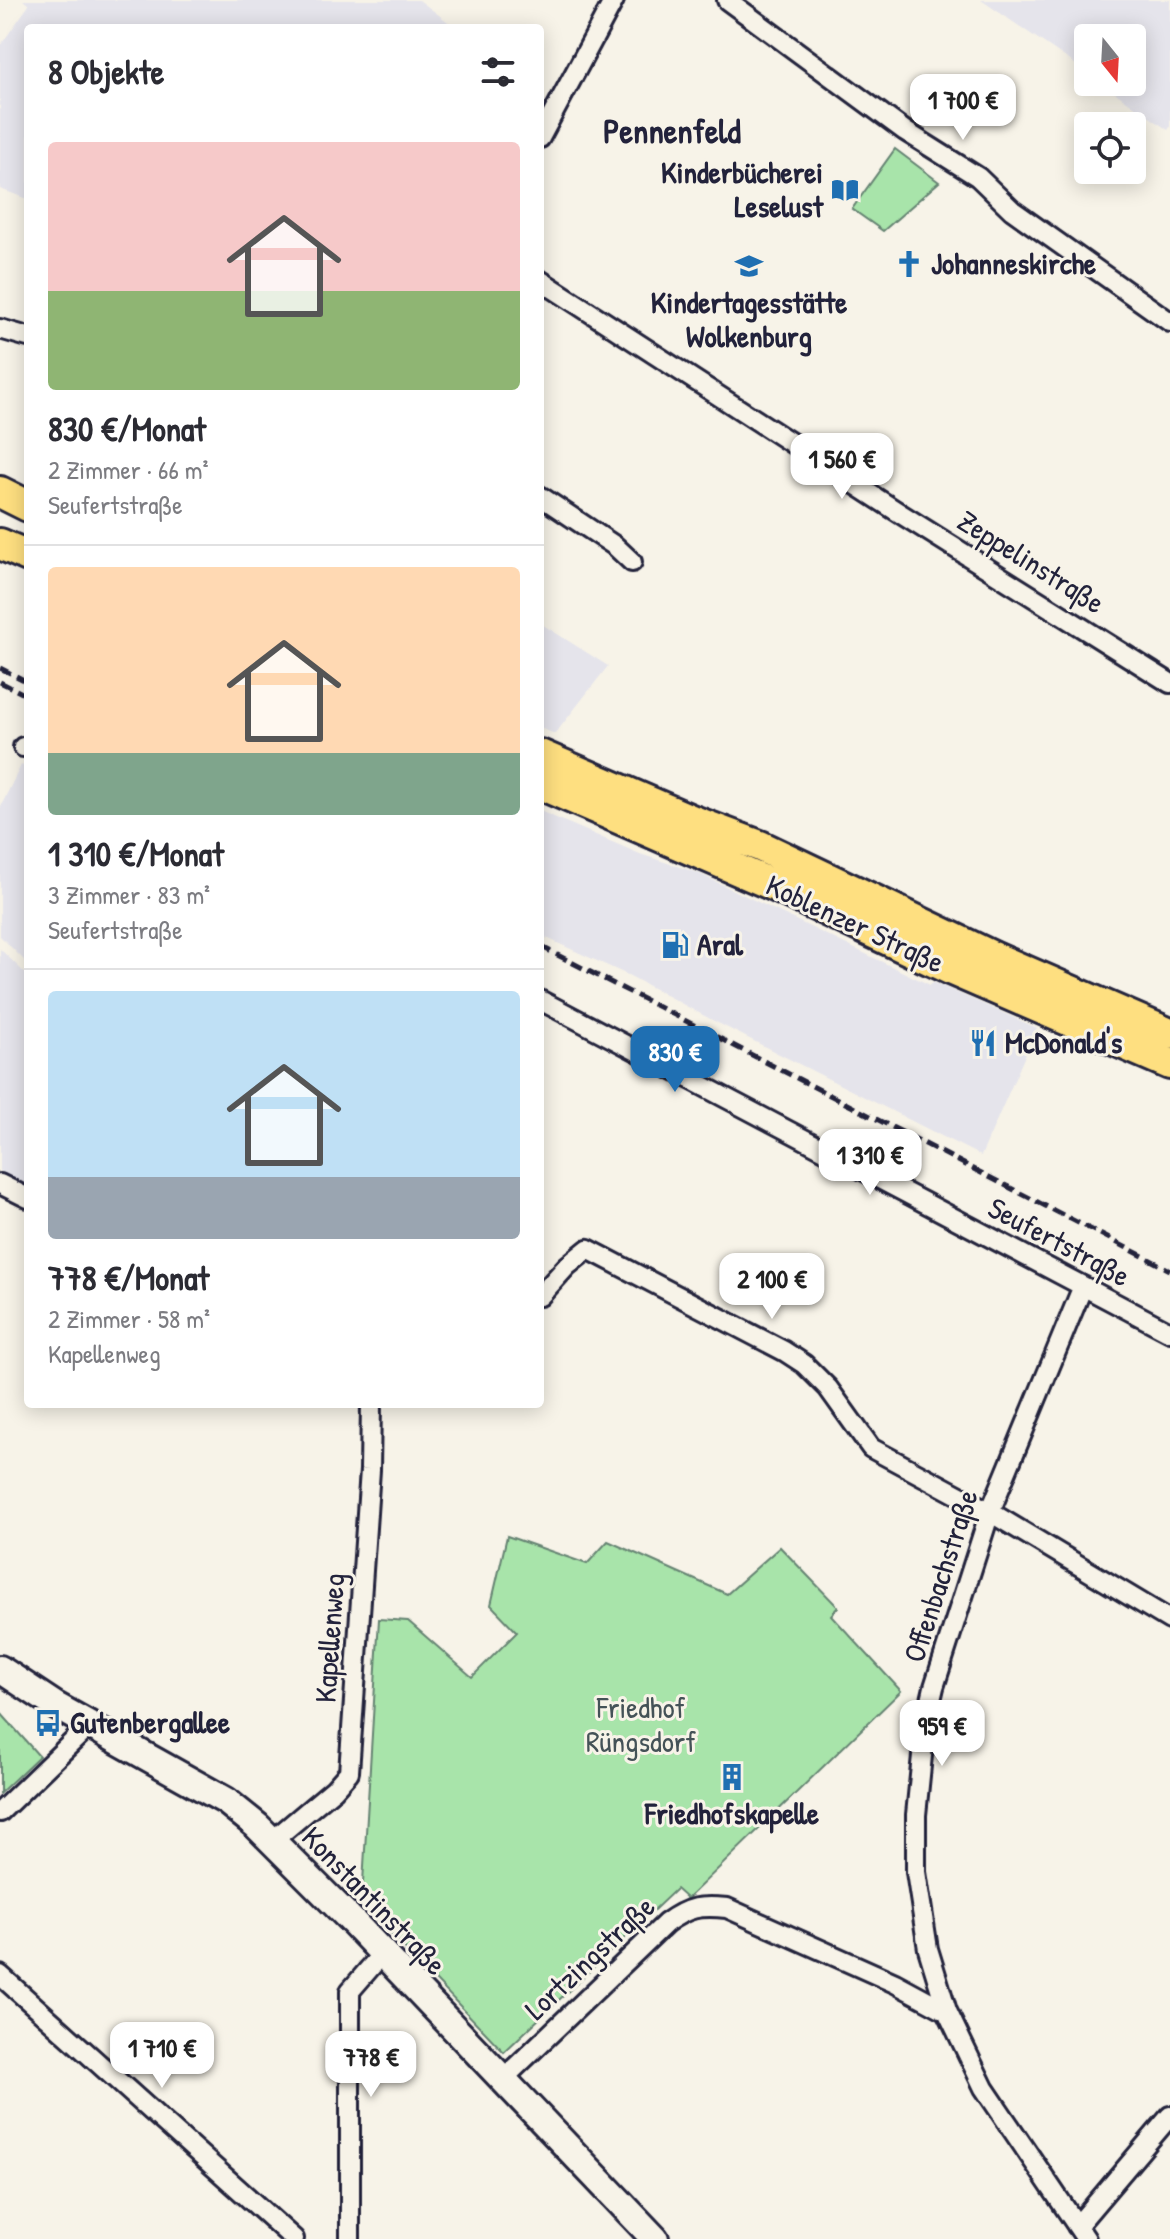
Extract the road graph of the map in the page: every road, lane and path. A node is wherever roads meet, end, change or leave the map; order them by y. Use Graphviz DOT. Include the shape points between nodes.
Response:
graph roads {
  1 [pos="614,0"];
  2 [pos="727,0"];
  3 [pos="544,131"];
  4 [pos="544,283"];
  5 [pos="1170,322"];
  6 [pos="0,329"];
  7 [pos="24,336"];
  8 [pos="0,492"];
  9 [pos="544,499"];
  10 [pos="24,504"];
  11 [pos="0,510"];
  12 [pos="24,521"];
  13 [pos="0,544"];
  14 [pos="24,554"];
  15 [pos="0,561"];
  16 [pos="632,562"];
  17 [pos="24,571"];
  18 [pos="1170,683"];
  19 [pos="544,757"];
  20 [pos="544,786"];
  21 [pos="544,1002"];
  22 [pos="1170,1034"];
  23 [pos="1170,1064"];
  24 [pos="0,1184"];
  25 [pos="24,1196"];
  26 [pos="1083,1286"];
  27 [pos="544,1292"];
  28 [pos="1170,1332"];
  29 [pos="371,1408"];
  30 [pos="990,1512"];
  31 [pos="1170,1620"];
  32 [pos="0,1669"];
  33 [pos="90,1725"];
  34 [pos="0,1812"];
  35 [pos="272,1841"];
  36 [pos="382,1954"];
  37 [pos="0,1975"];
  38 [pos="947,2011"];
  39 [pos="502,2080"];
  40 [pos="1170,2116"];
  41 [pos="1081,2232"];
  42 [pos="294,2239"];
  43 [pos="350,2239"];
  44 [pos="655,2239"];
  1 -- 3 [label="street"];
  2 -- 5 [label="street" via="905,131 978,177 1012,210"];
  4 -- 18 [label="street, Zeppelinstraße"];
  6 -- 7 [label="street"];
  8 -- 10 [label="main road"];
  9 -- 16 [label="street"];
  11 -- 12 [label="main road"];
  13 -- 14 [label="main road"];
  15 -- 17 [label="main road"];
  19 -- 22 [label="main road, Koblenzer Straße" via="760,846"];
  20 -- 23 [label="main road, Koblenzer Straße"];
  21 -- 26 [label="street, Seufertstraße"];
  24 -- 25 [label="street"];
  26 -- 28 [label="street, Seufertstraße"];
  26 -- 30 [label="street, Offenbachstraße"];
  27 -- 30 [label="street" via="588,1249 804,1364 871,1448"];
  29 -- 35 [label="street, Kapellenweg" via="349,1772"];
  30 -- 31 [label="street"];
  30 -- 38 [label="street, Offenbachstraße" via="934,1687 916,1815 916,1872 928,1949"];
  32 -- 33 [label="main road, Konstantinstraße"];
  33 -- 34 [label="street"];
  33 -- 35 [label="main road, Konstantinstraße" via="226,1801"];
  35 -- 36 [label="main road, Konstantinstraße"];
  36 -- 39 [label="main road, Konstantinstraße"];
  36 -- 43 [label="street" via="350,1991"];
  37 -- 42 [label="street"];
  38 -- 39 [label="street, Lortzingstraße" via="727,1908 705,1906 683,1911 666,1923"];
  38 -- 41 [label="street, Offenbachstraße" via="984,2088"];
  39 -- 44 [label="main road, Konstantinstraße"];
  40 -- 41 [label="street"];
}
